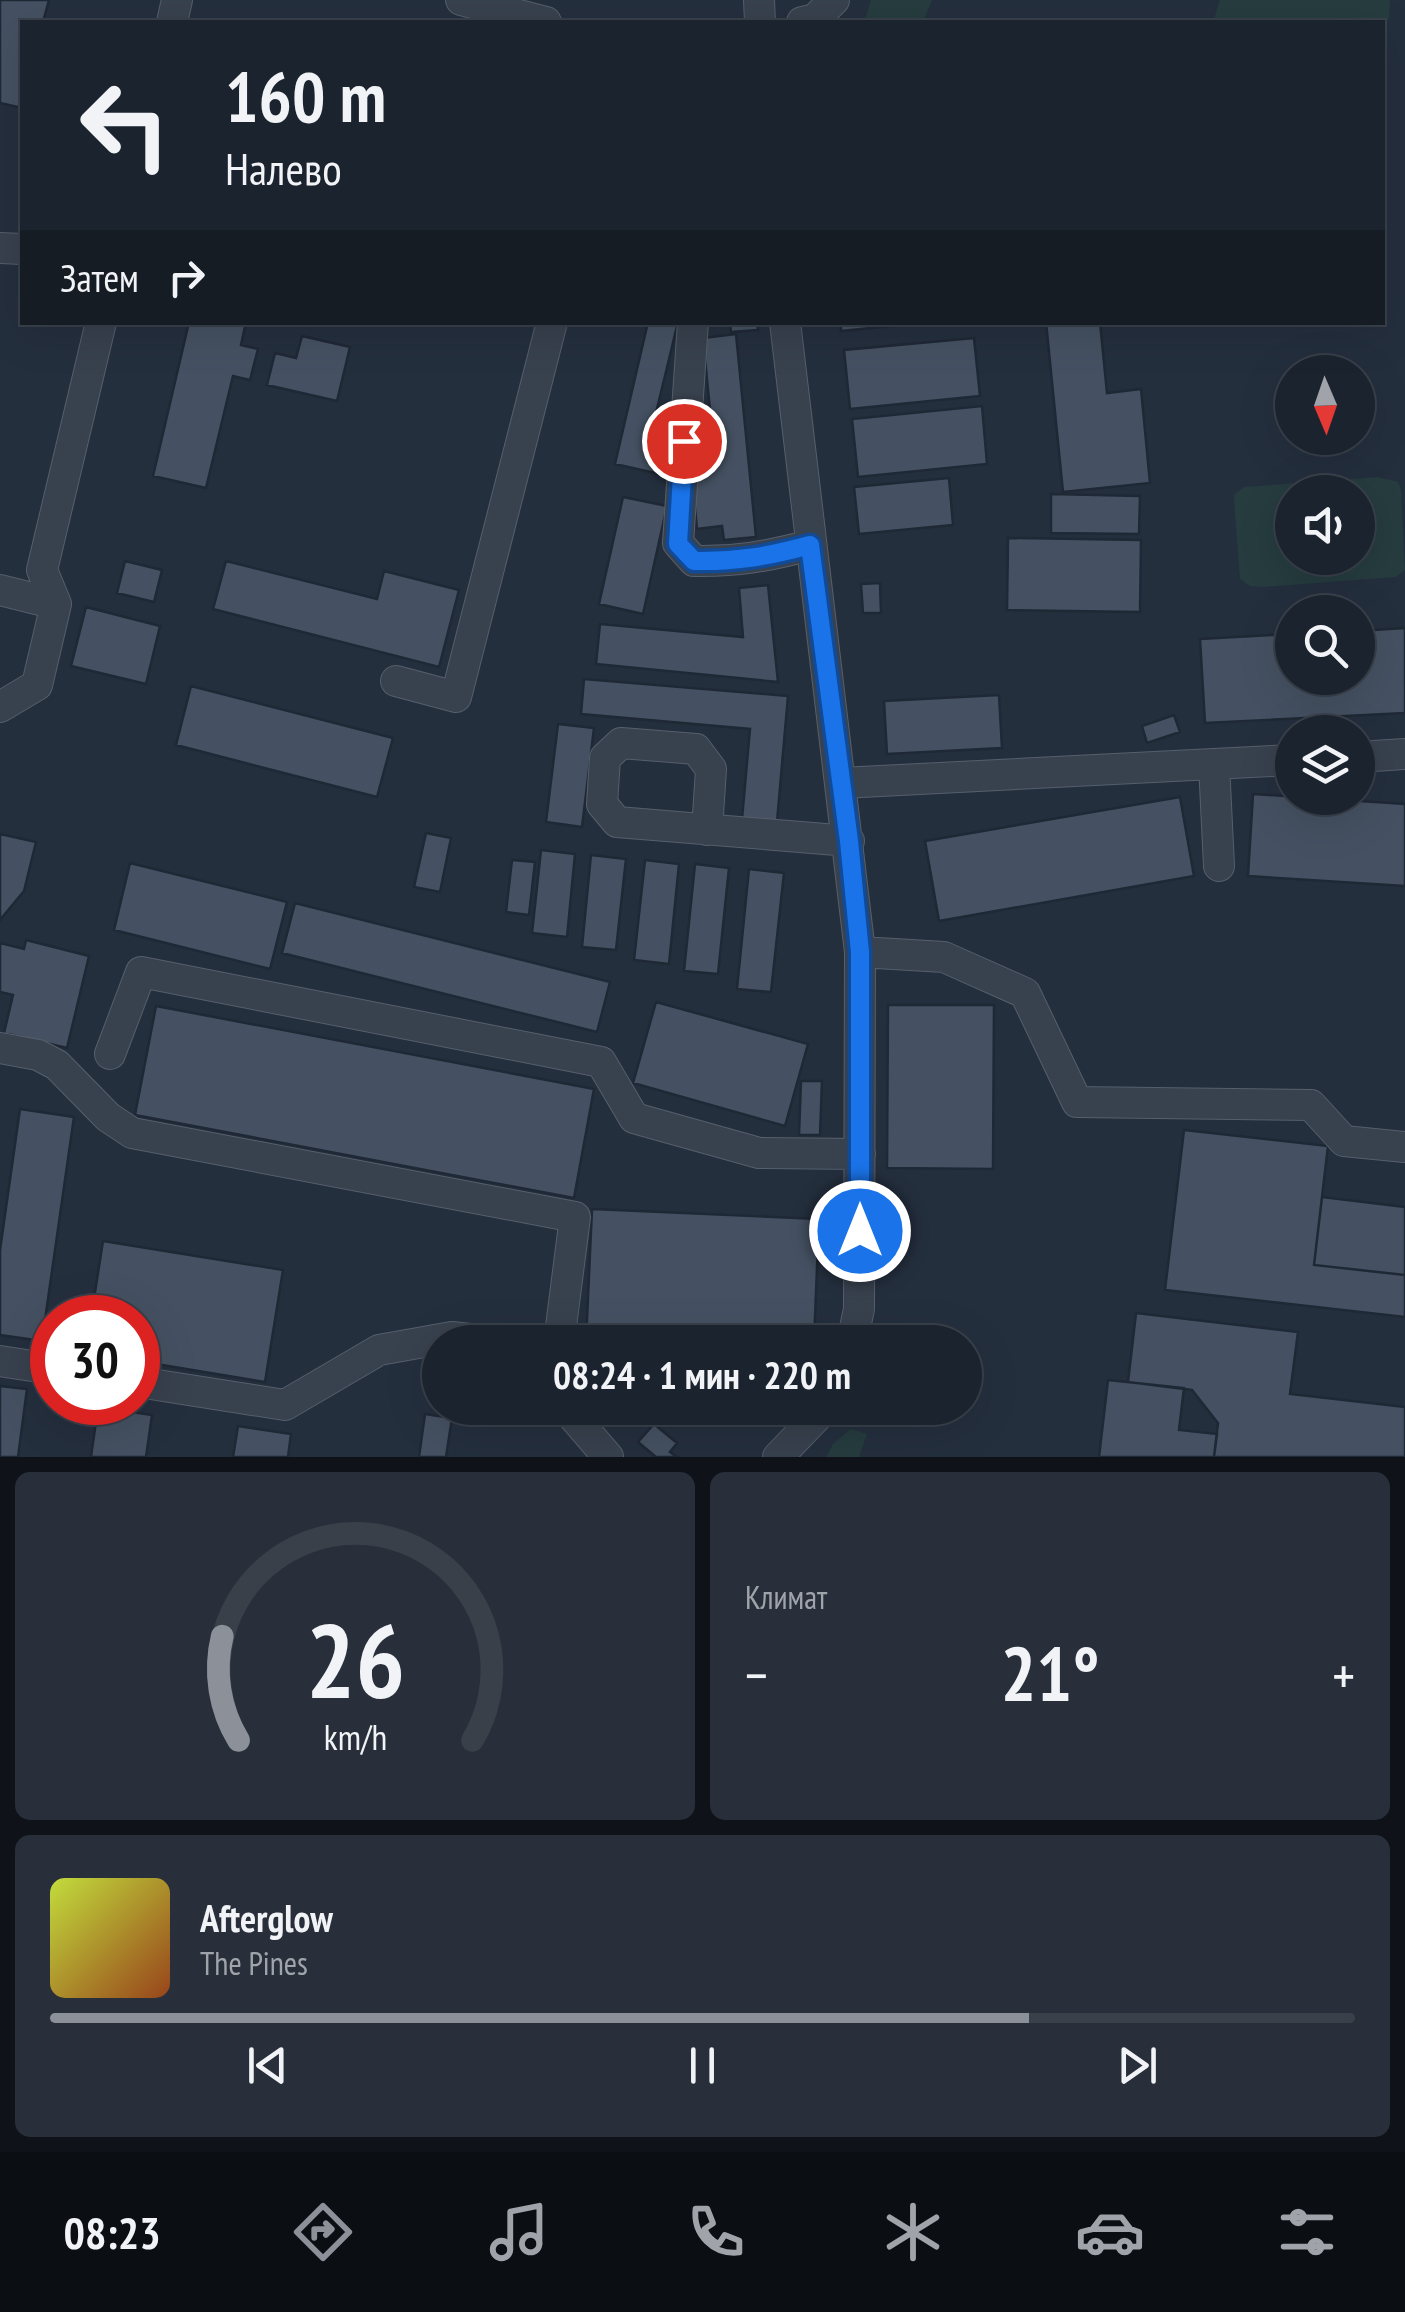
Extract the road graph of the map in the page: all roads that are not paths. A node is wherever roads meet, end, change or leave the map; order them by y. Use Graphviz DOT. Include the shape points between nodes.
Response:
graph roads {
  1 [pos="461,0"];
  2 [pos="834,0"];
  3 [pos="538,20"];
  4 [pos="811,20"];
  5 [pos="99,325"];
  6 [pos="551,325"];
  7 [pos="694,325"];
  8 [pos="785,325"];
  9 [pos="810,545"];
  10 [pos="0,590"];
  11 [pos="56,604"];
  12 [pos="396,681"];
  13 [pos="0,707"];
  14 [pos="1405,754"];
  15 [pos="1375,756"];
  16 [pos="1275,761"];
  17 [pos="1214,764"];
  18 [pos="842,783"];
  19 [pos="706,830"];
  20 [pos="849,841"];
  21 [pos="1219,866"];
  22 [pos="860,952"];
  23 [pos="0,1048"];
  24 [pos="110,1054"];
  25 [pos="1405,1148"];
  26 [pos="860,1154"];
  27 [pos="561,1325"];
  28 [pos="856,1325"];
  29 [pos="422,1342"];
  30 [pos="0,1360"];
  31 [pos="30,1365"];
  32 [pos="160,1385"];
  33 [pos="581,1425"];
  34 [pos="809,1425"];
  35 [pos="608,1457"];
  36 [pos="778,1457"];
  1 -- 3 [label="street"];
  2 -- 4 [label="street"];
  5 -- 11 [label="street" via="42,570"];
  6 -- 12 [label="street" via="456,697"];
  7 -- 9 [label="street" via="678,544 694,561 728,562"];
  8 -- 9 [label="street"];
  9 -- 18 [label="street"];
  10 -- 11 [label="street"];
  11 -- 13 [label="street" via="37,684"];
  14 -- 15 [label="street"];
  16 -- 17 [label="street"];
  17 -- 18 [label="street"];
  17 -- 21 [label="street"];
  18 -- 20 [label="street"];
  19 -- 20 [label="street"];
  20 -- 22 [label="street"];
  22 -- 25 [label="street" via="944,957 1025,992 1077,1102 1311,1105 1344,1140"];
  22 -- 26 [label="street"];
  23 -- 27 [label="street" via="56,1065 132,1133 575,1218"];
  24 -- 26 [label="street" via="140,972 601,1062 634,1118 759,1153"];
  26 -- 28 [label="street"];
  29 -- 32 [label="street" via="379,1350 285,1405"];
  30 -- 31 [label="street"];
  33 -- 35 [label="street"];
  34 -- 36 [label="street"];
}
